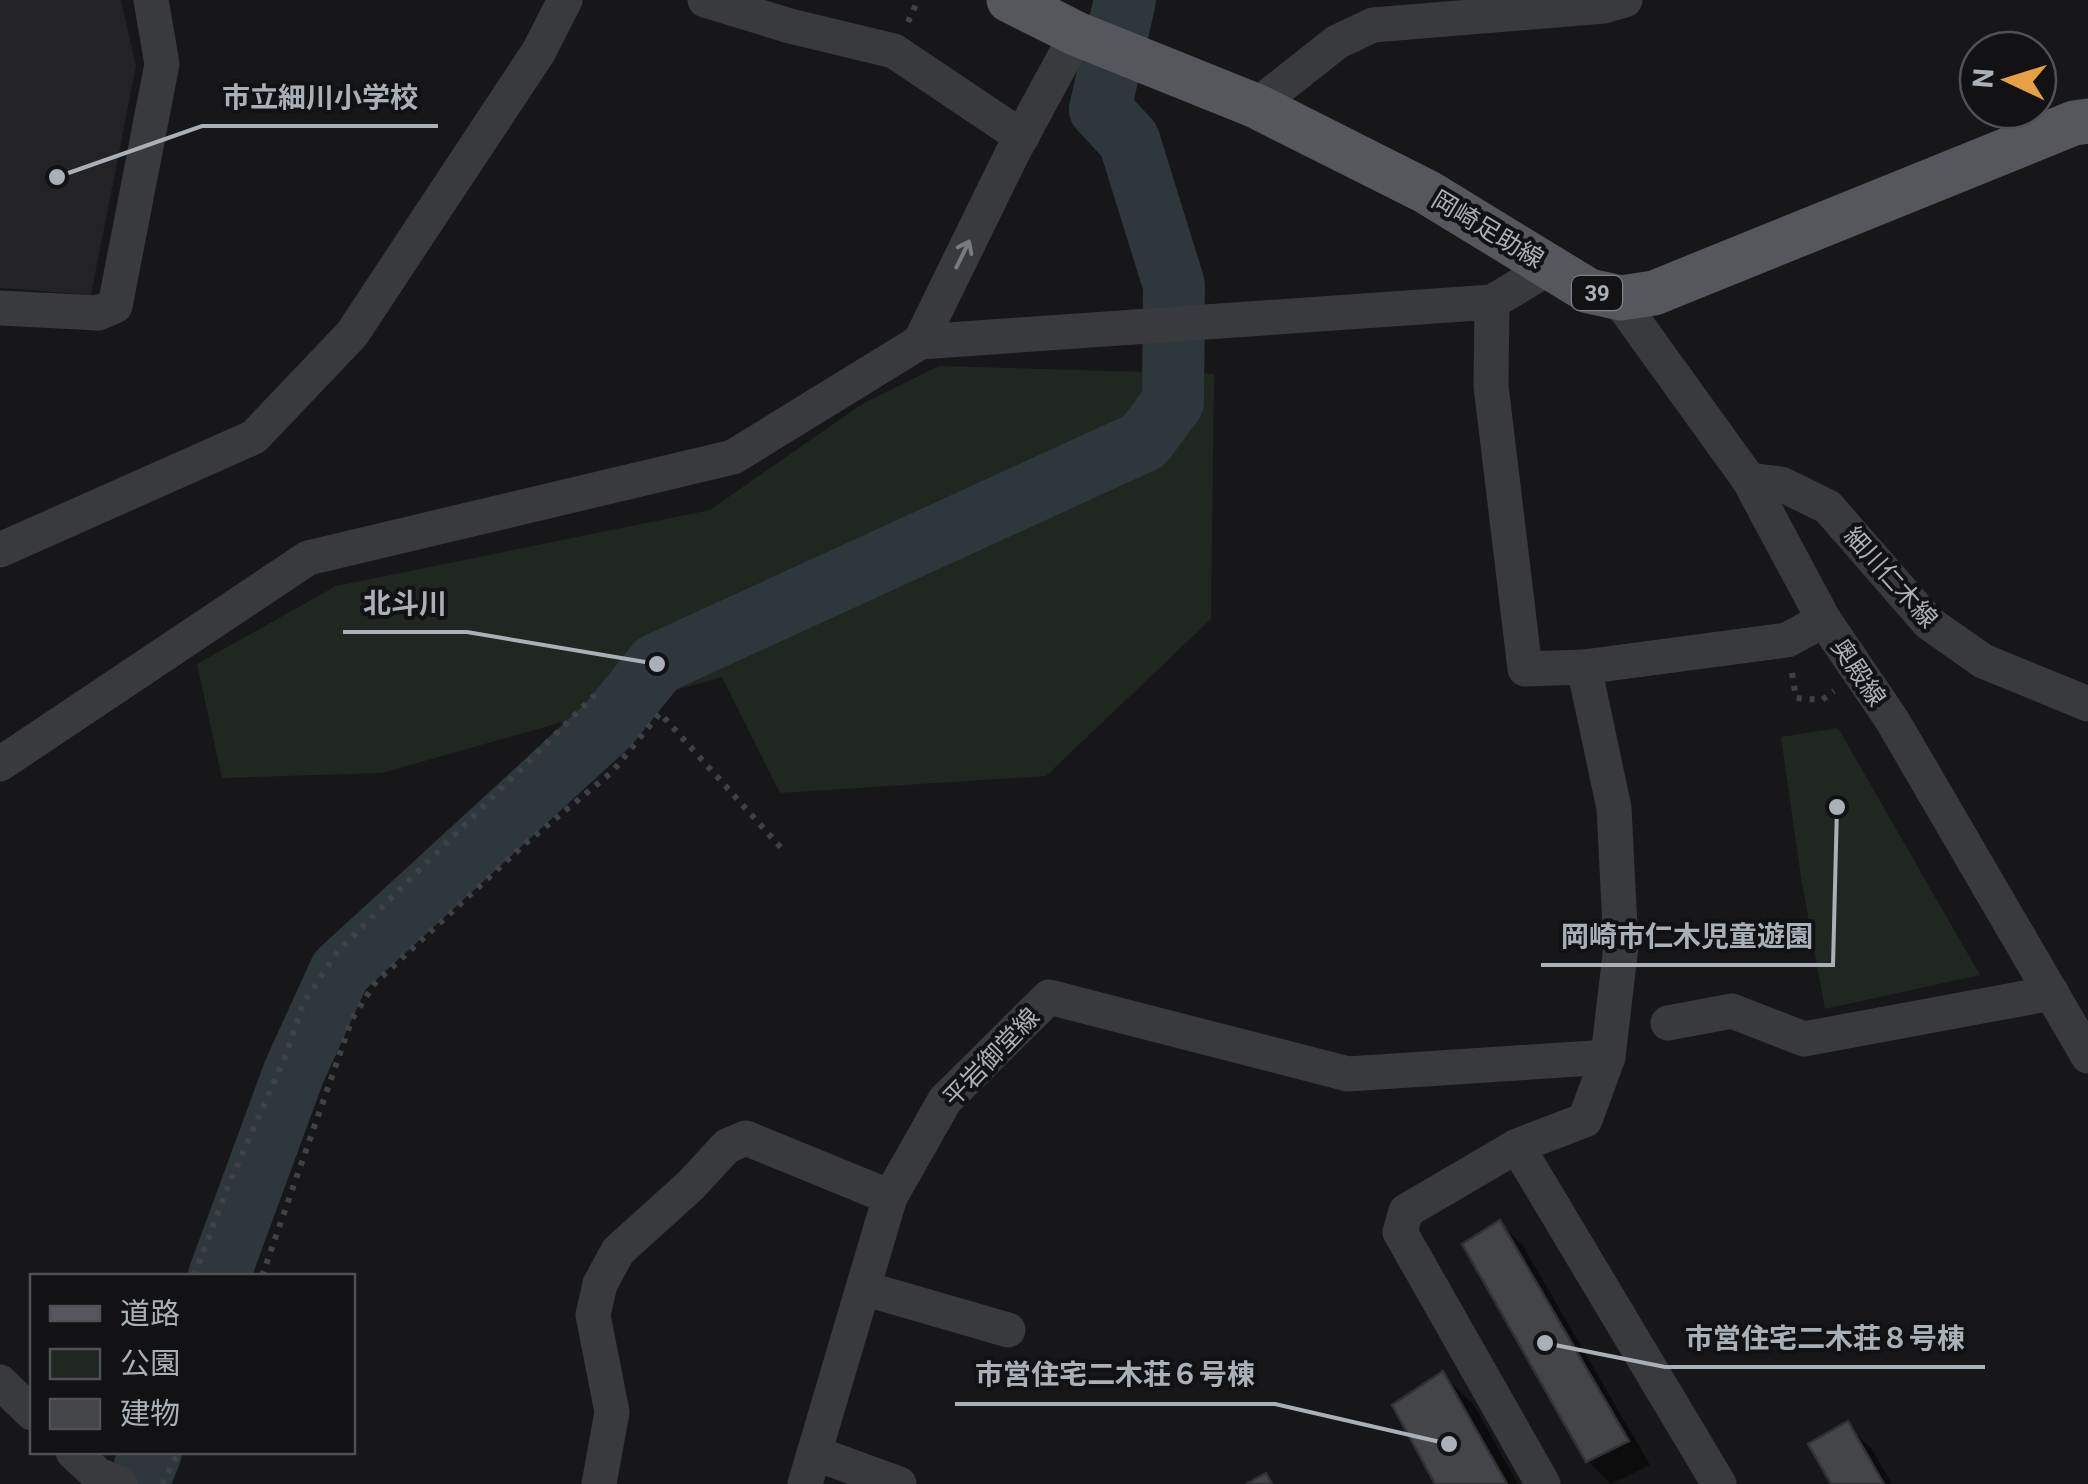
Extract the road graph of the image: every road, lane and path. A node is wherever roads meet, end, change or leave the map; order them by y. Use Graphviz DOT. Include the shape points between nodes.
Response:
graph roads {
  1 [pos="151,0"];
  2 [pos="565,0"];
  3 [pos="705,0"];
  4 [pos="918,0"];
  5 [pos="1624,0"];
  6 [pos="1029,5"];
  7 [pos="911,16"];
  8 [pos="1101,44"];
  9 [pos="1256,106"];
  10 [pos="2088,121"];
  11 [pos="1022,137"];
  12 [pos="1552,266"];
  13 [pos="1617,297"];
  14 [pos="1492,302"];
  15 [pos="0,308"];
  16 [pos="920,342"];
  17 [pos="1749,480"];
  18 [pos="0,550"];
  19 [pos="1824,620"];
  20 [pos="1584,667"];
  21 [pos="598,692"];
  22 [pos="2088,704"];
  23 [pos="0,764"];
  24 [pos="783,850"];
  25 [pos="2052,993"];
  26 [pos="1668,1023"];
  27 [pos="1608,1056"];
  28 [pos="2088,1056"];
  29 [pos="1517,1146"];
  30 [pos="890,1196"];
  31 [pos="195,1274"];
  32 [pos="263,1274"];
  33 [pos="863,1288"];
  34 [pos="1008,1330"];
  35 [pos="0,1382"];
  36 [pos="30,1411"];
  37 [pos="178,1454"];
  38 [pos="810,1469"];
  39 [pos="162,1484"];
  40 [pos="599,1484"];
  41 [pos="900,1484"];
  42 [pos="1543,1484"];
  43 [pos="1719,1484"];
  1 -- 15 [label="street" via="162,64 115,306 98,313"];
  2 -- 18 [label="street" via="540,51 352,334 254,437"];
  3 -- 11 [label="street" via="894,51"];
  4 -- 7 [label="path"];
  5 -- 9 [label="street" via="1373,25 1337,42"];
  6 -- 8 [label="main road, 岡崎足助線 / 39"];
  8 -- 9 [label="main road, 岡崎足助線 / 39"];
  8 -- 11 [label="street"];
  9 -- 12 [label="main road, 岡崎足助線 / 39" via="1427,192"];
  10 -- 13 [label="main road, 39" via="1654,293"];
  16 -- 11 [label="street, one-way"];
  12 -- 13 [label="main road, 岡崎足助線 / 39" via="1589,291"];
  12 -- 14 [label="street"];
  13 -- 17 [label="street, 奥殿線"];
  14 -- 16 [label="street"];
  14 -- 20 [label="street" via="1490,386 1521,659 1532,671"];
  16 -- 23 [label="street" via="734,456 308,558"];
  17 -- 19 [label="street, 奥殿線"];
  17 -- 22 [label="street, 細川仁木線" via="1781,484 1828,507 1929,624 1984,661"];
  19 -- 20 [label="street" via="1787,640"];
  19 -- 25 [label="street, 奥殿線" via="1892,720"];
  20 -- 27 [label="street" via="1614,808 1621,946"];
  21 -- 31 [label="path" via="338,951 304,1002"];
  24 -- 32 [label="path" via="660,713 612,772 375,983 352,1019"];
  25 -- 26 [label="street" via="1804,1040 1732,1011"];
  25 -- 28 [label="street, 奥殿線"];
  27 -- 29 [label="street" via="1585,1120"];
  27 -- 30 [label="street, 平岩御堂線" via="1348,1074 1049,997 945,1100"];
  29 -- 42 [label="street" via="1406,1212 1400,1232"];
  29 -- 43 [label="street"];
  30 -- 33 [label="street, 平岩御堂線"];
  30 -- 40 [label="street" via="746,1138 727,1146 618,1251 593,1315 612,1412"];
  33 -- 34 [label="street"];
  33 -- 38 [label="street, 平岩御堂線"];
  35 -- 36 [label="street"];
  37 -- 39 [label="path"];
  38 -- 41 [label="street"];
}
